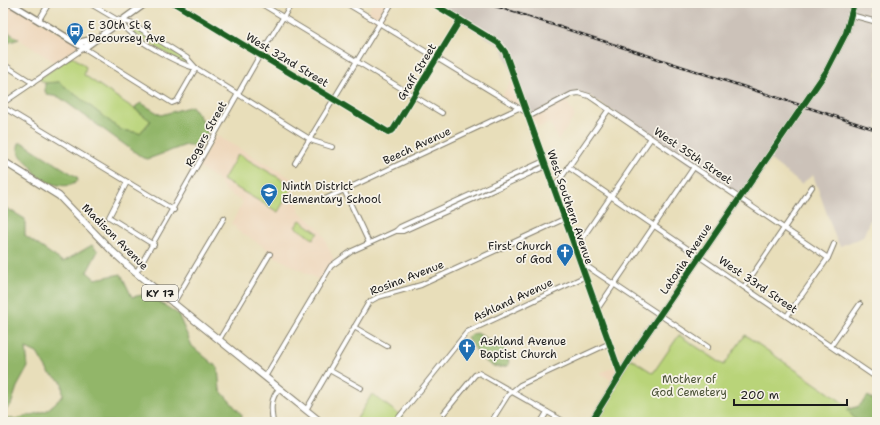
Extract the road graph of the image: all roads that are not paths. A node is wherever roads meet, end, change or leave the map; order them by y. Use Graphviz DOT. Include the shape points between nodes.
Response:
graph roads {
  1 [pos="10,3"];
  2 [pos="49,3"];
  3 [pos="90,3"];
  4 [pos="146,3"];
  5 [pos="174,3"];
  6 [pos="260,3"];
  7 [pos="292,3"];
  8 [pos="346,3"];
  9 [pos="392,3"];
  10 [pos="432,3"];
  11 [pos="854,3"];
  12 [pos="851,15"];
  13 [pos="284,17"];
  14 [pos="38,20"];
  15 [pos="460,20"];
  16 [pos="121,21"];
  17 [pos="877,22"];
  18 [pos="380,23"];
  19 [pos="98,38"];
  20 [pos="77,43"];
  21 [pos="84,48"];
  22 [pos="260,55"];
  23 [pos="437,58"];
  24 [pos="356,61"];
  25 [pos="3,64"];
  26 [pos="196,68"];
  27 [pos="33,83"];
  28 [pos="239,94"];
  29 [pos="414,96"];
  30 [pos="333,99"];
  31 [pos="3,103"];
  32 [pos="3,107"];
  33 [pos="519,108"];
  34 [pos="608,109"];
  35 [pos="442,113"];
  36 [pos="527,115"];
  37 [pos="390,132"];
  38 [pos="310,138"];
  39 [pos="652,138"];
  40 [pos="332,147"];
  41 [pos="3,161"];
  42 [pos="544,161"];
  43 [pos="296,163"];
  44 [pos="546,166"];
  45 [pos="568,167"];
  46 [pos="694,168"];
  47 [pos="127,182"];
  48 [pos="812,187"];
  49 [pos="554,188"];
  50 [pos="344,190"];
  51 [pos="612,197"];
  52 [pos="739,198"];
  53 [pos="323,200"];
  54 [pos="174,210"];
  55 [pos="224,218"];
  56 [pos="564,219"];
  57 [pos="655,226"];
  58 [pos="784,229"];
  59 [pos="396,231"];
  60 [pos="369,243"];
  61 [pos="834,244"];
  62 [pos="154,245"];
  63 [pos="575,249"];
  64 [pos="270,254"];
  65 [pos="700,256"];
  66 [pos="828,258"];
  67 [pos="579,261"];
  68 [pos="136,274"];
  69 [pos="584,277"];
  70 [pos="615,284"];
  71 [pos="744,287"];
  72 [pos="173,304"];
  73 [pos="860,304"];
  74 [pos="596,311"];
  75 [pos="659,315"];
  76 [pos="788,316"];
  77 [pos="354,327"];
  78 [pos="219,340"];
  79 [pos="608,344"];
  80 [pos="386,346"];
  81 [pos="831,346"];
  82 [pos="708,347"];
  83 [pos="329,370"];
  84 [pos="620,373"];
  85 [pos="265,378"];
  86 [pos="877,378"];
  87 [pos="279,388"];
  88 [pos="361,388"];
  89 [pos="511,391"];
  90 [pos="306,410"];
  91 [pos="547,412"];
  92 [pos="444,413"];
  93 [pos="273,422"];
  94 [pos="321,422"];
  95 [pos="395,422"];
  96 [pos="491,422"];
  97 [pos="541,422"];
  98 [pos="565,422"];
  99 [pos="591,422"];
  1 -- 14 [label="street"];
  2 -- 14 [label="street"];
  3 -- 16 [label="street"];
  4 -- 16 [label="street"];
  5 -- 22 [label="street, West 32nd Street"];
  6 -- 13 [label="street"];
  7 -- 13 [label="street, Rogers Street"];
  8 -- 18 [label="street"];
  9 -- 18 [label="street"];
  10 -- 15 [label="street"];
  11 -- 12 [label="street, Latonia Avenue"];
  12 -- 17 [label="street"];
  12 -- 52 [label="street, Latonia Avenue" via="836,53"];
  13 -- 22 [label="street, Rogers Street"];
  13 -- 24 [label="street"];
  14 -- 20 [label="street"];
  15 -- 23 [label="street, Graff Street"];
  15 -- 36 [label="street, West Southern Avenue" via="502,47"];
  16 -- 19 [label="street"];
  16 -- 26 [label="street" via="133,24 187,58"];
  16 -- 26 [label="street" via="128,31 148,44 182,65"];
  18 -- 23 [label="street"];
  18 -- 24 [label="street"];
  19 -- 20 [label="street"];
  19 -- 21 [label="street"];
  20 -- 21 [label="street"];
  21 -- 26 [label="street" via="175,103"];
  21 -- 27 [label="street"];
  22 -- 28 [label="street, Rogers Street"];
  22 -- 30 [label="street, West 32nd Street"];
  23 -- 29 [label="street, Graff Street"];
  23 -- 33 [label="street"];
  24 -- 29 [label="street"];
  24 -- 30 [label="street"];
  25 -- 27 [label="street"];
  26 -- 28 [label="street"];
  27 -- 31 [label="street"];
  28 -- 38 [label="street"];
  28 -- 54 [label="street, Rogers Street"];
  29 -- 35 [label="street"];
  29 -- 37 [label="street, Graff Street"];
  30 -- 37 [label="street, West 32nd Street"];
  30 -- 38 [label="street"];
  32 -- 47 [label="street"];
  33 -- 36 [label="street"];
  33 -- 50 [label="street, Beech Avenue"];
  34 -- 36 [label="street, West 35th Street" via="589,96 579,93"];
  34 -- 39 [label="street, West 35th Street"];
  34 -- 45 [label="street"];
  36 -- 42 [label="street, West Southern Avenue"];
  38 -- 40 [label="street"];
  38 -- 43 [label="street"];
  39 -- 46 [label="street, West 35th Street"];
  39 -- 51 [label="street"];
  41 -- 68 [label="main road, Madison Avenue / KY 17" via="59,196"];
  42 -- 44 [label="street, West Southern Avenue"];
  42 -- 59 [label="street"];
  44 -- 49 [label="street, West Southern Avenue"];
  44 -- 59 [label="street" via="403,231"];
  45 -- 49 [label="street"];
  45 -- 51 [label="street, West 33rd Street"];
  46 -- 52 [label="street, West 35th Street"];
  46 -- 57 [label="street"];
  47 -- 54 [label="street"];
  47 -- 62 [label="street" via="109,217"];
  48 -- 58 [label="street"];
  49 -- 56 [label="street, West Southern Avenue"];
  50 -- 53 [label="street, Beech Avenue"];
  50 -- 60 [label="street"];
  51 -- 57 [label="street, West 33rd Street"];
  51 -- 63 [label="street"];
  52 -- 58 [label="street, West 35th Street"];
  52 -- 65 [label="street, Latonia Avenue"];
  54 -- 62 [label="street, Rogers Street"];
  55 -- 72 [label="street"];
  56 -- 63 [label="street, West Southern Avenue"];
  56 -- 77 [label="street, Rosina Avenue" via="421,285 372,300"];
  57 -- 65 [label="street, West 33rd Street"];
  57 -- 70 [label="street"];
  58 -- 66 [label="street, West 35th Street"];
  58 -- 71 [label="street"];
  59 -- 60 [label="street"];
  60 -- 85 [label="street" via="345,255 328,270"];
  61 -- 66 [label="street"];
  62 -- 68 [label="street, Rogers Street"];
  63 -- 67 [label="street, West Southern Avenue"];
  64 -- 78 [label="street"];
  65 -- 71 [label="street, West 33rd Street"];
  65 -- 75 [label="street, Latonia Avenue"];
  66 -- 76 [label="street"];
  67 -- 69 [label="street, West Southern Avenue"];
  67 -- 70 [label="street"];
  68 -- 72 [label="main road, Madison Avenue / KY 17"];
  69 -- 74 [label="street, West Southern Avenue"];
  69 -- 95 [label="street, Ashland Avenue" via="467,332"];
  70 -- 74 [label="street"];
  70 -- 75 [label="street"];
  71 -- 76 [label="street, West 33rd Street"];
  72 -- 78 [label="main road, Madison Avenue / KY 17"];
  73 -- 81 [label="street"];
  74 -- 79 [label="street, West Southern Avenue"];
  75 -- 82 [label="street"];
  75 -- 84 [label="street, Latonia Avenue"];
  76 -- 81 [label="street, West 33rd Street"];
  77 -- 80 [label="street"];
  77 -- 83 [label="street, Rosina Avenue"];
  78 -- 85 [label="main road, Madison Avenue / KY 17"];
  79 -- 84 [label="street, West Southern Avenue"];
  79 -- 89 [label="street"];
  81 -- 86 [label="street, West 33rd Street"];
  83 -- 88 [label="street"];
  83 -- 90 [label="street, Rosina Avenue"];
  84 -- 99 [label="street, Latonia Avenue"];
  85 -- 87 [label="main road, Madison Avenue / KY 17"];
  87 -- 90 [label="main road, Madison Avenue / KY 17"];
  87 -- 93 [label="street" via="271,404"];
  89 -- 91 [label="street"];
  89 -- 92 [label="street" via="479,373 474,375"];
  89 -- 96 [label="street"];
  90 -- 94 [label="main road, Madison Avenue / KY 17"];
  91 -- 97 [label="street"];
  91 -- 98 [label="street"];
}
